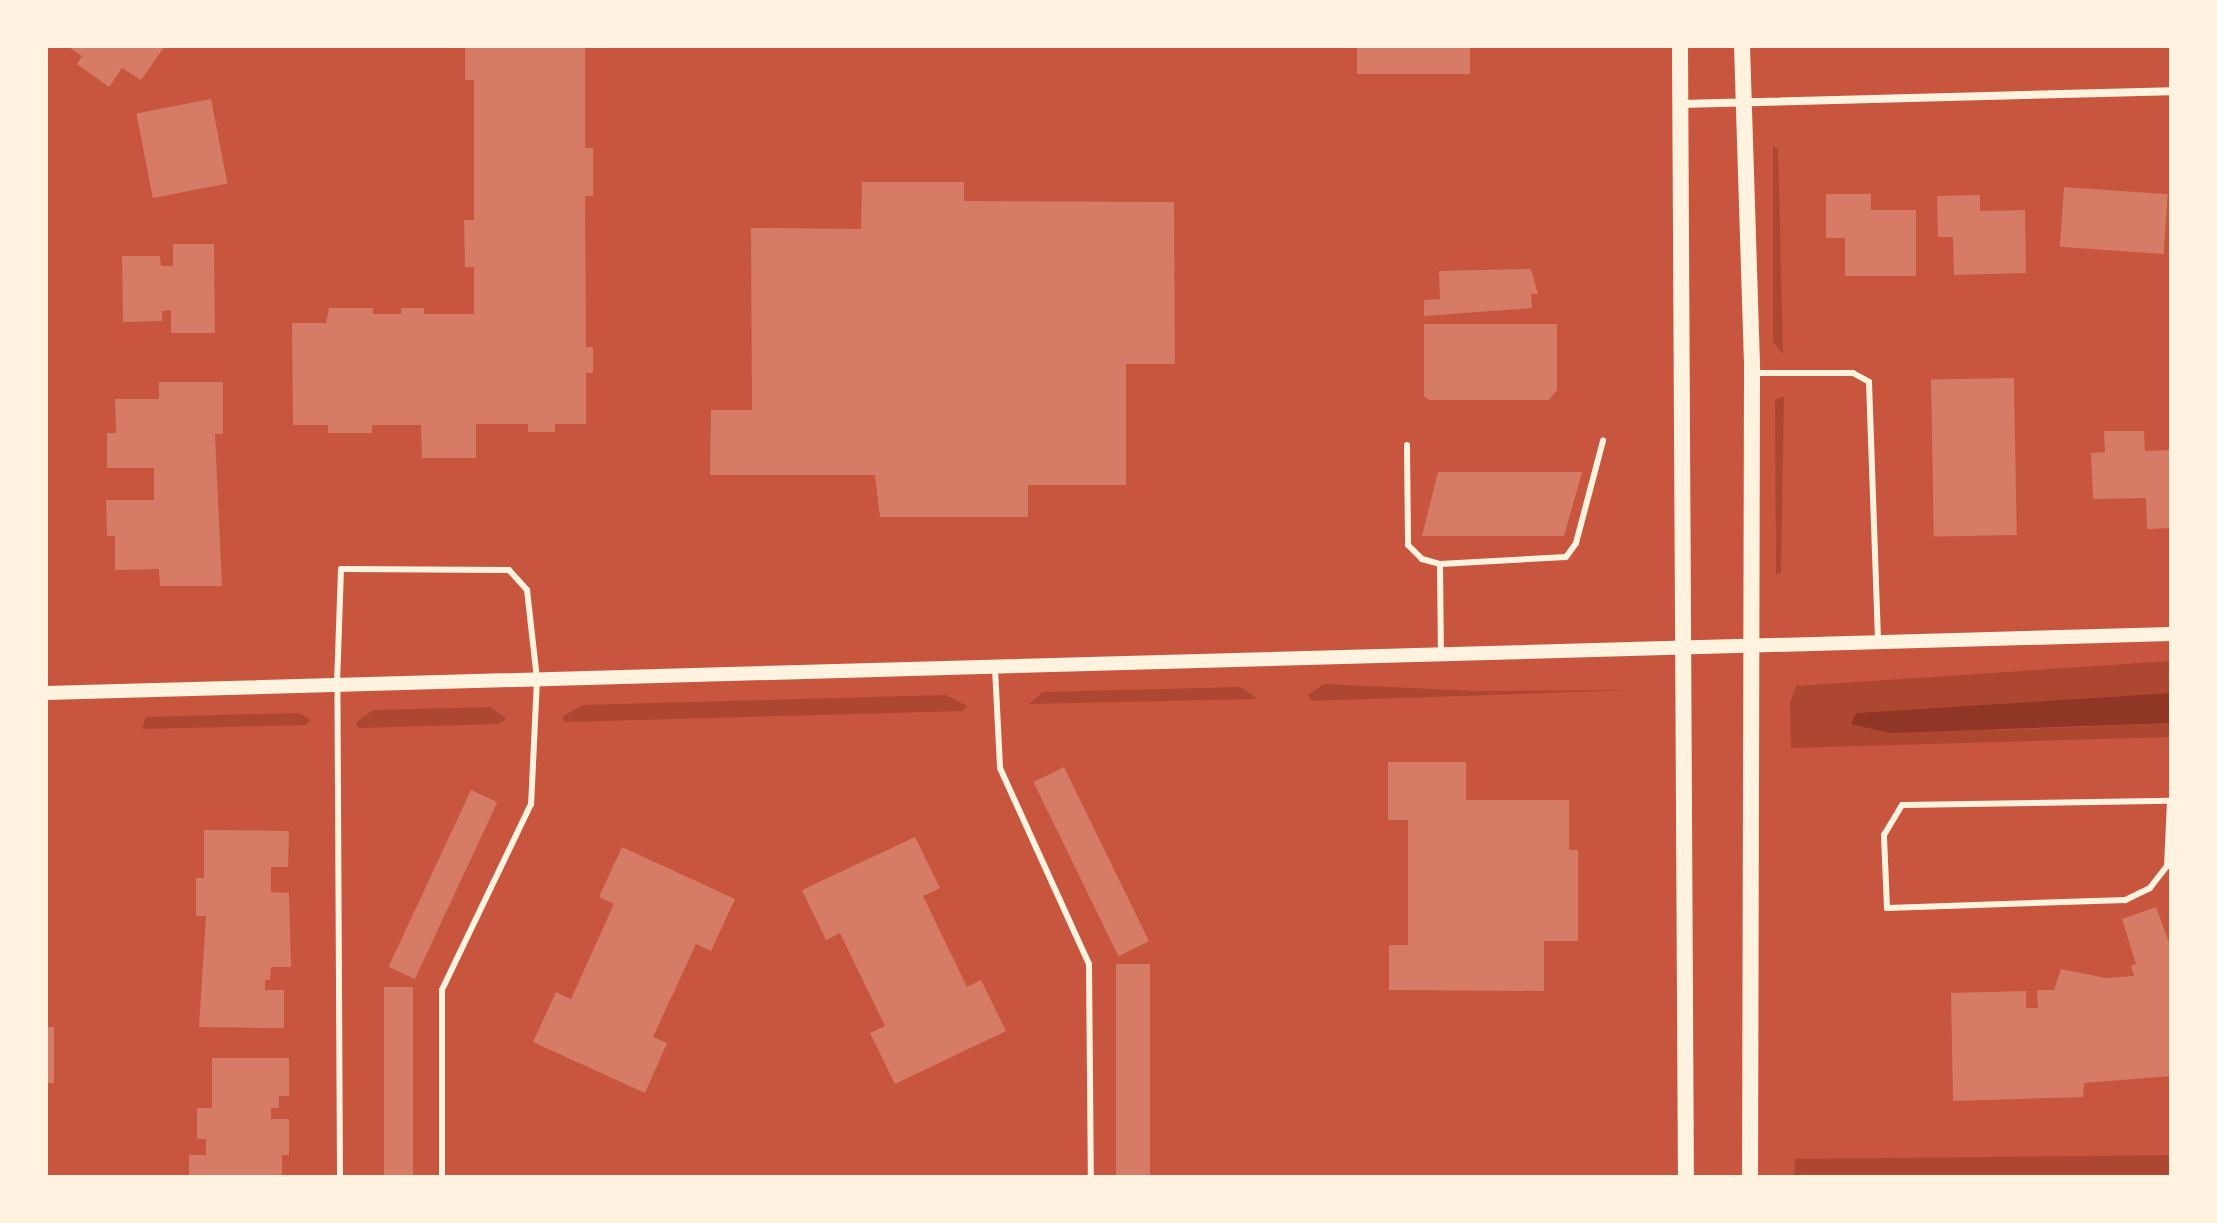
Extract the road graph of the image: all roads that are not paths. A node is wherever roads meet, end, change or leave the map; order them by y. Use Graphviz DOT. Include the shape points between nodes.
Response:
graph roads {
  1 [pos="1680,46"];
  2 [pos="1742,46"];
  3 [pos="2171,91"];
  4 [pos="1743,103"];
  5 [pos="1680,104"];
  6 [pos="1752,373"];
  7 [pos="1603,441"];
  8 [pos="1407,445"];
  9 [pos="1440,564"];
  10 [pos="2171,634"];
  11 [pos="1878,642"];
  12 [pos="1752,647"];
  13 [pos="1685,649"];
  14 [pos="1441,657"];
  15 [pos="995,668"];
  16 [pos="537,679"];
  17 [pos="337,684"];
  18 [pos="46,693"];
  19 [pos="2170,801"];
  20 [pos="340,1177"];
  21 [pos="442,1177"];
  22 [pos="1091,1177"];
  23 [pos="1686,1177"];
  24 [pos="1750,1177"];
  1 -- 5 [label="main road"];
  2 -- 4 [label="main road"];
  3 -- 4 [label="street"];
  4 -- 5 [label="street"];
  4 -- 6 [label="main road"];
  5 -- 13 [label="main road"];
  6 -- 11 [label="lane" via="1853,373 1869,382"];
  6 -- 12 [label="main road"];
  7 -- 9 [label="lane" via="1576,543 1566,557"];
  8 -- 9 [label="lane" via="1408,545 1422,559"];
  9 -- 14 [label="lane"];
  10 -- 11 [label="street"];
  11 -- 12 [label="street"];
  12 -- 13 [label="street"];
  12 -- 24 [label="main road"];
  13 -- 14 [label="street"];
  13 -- 23 [label="main road"];
  14 -- 15 [label="street"];
  15 -- 16 [label="street"];
  15 -- 22 [label="lane" via="1000,768 1089,964"];
  16 -- 17 [label="street"];
  16 -- 17 [label="lane" via="527,590 509,570 341,569"];
  16 -- 21 [label="lane" via="531,804 442,990"];
  17 -- 18 [label="street"];
  17 -- 20 [label="lane"];
  19 -- 19 [label="lane" via="1902,805 1884,835 1887,908 2125,900 2150,888 2167,866"];
}
